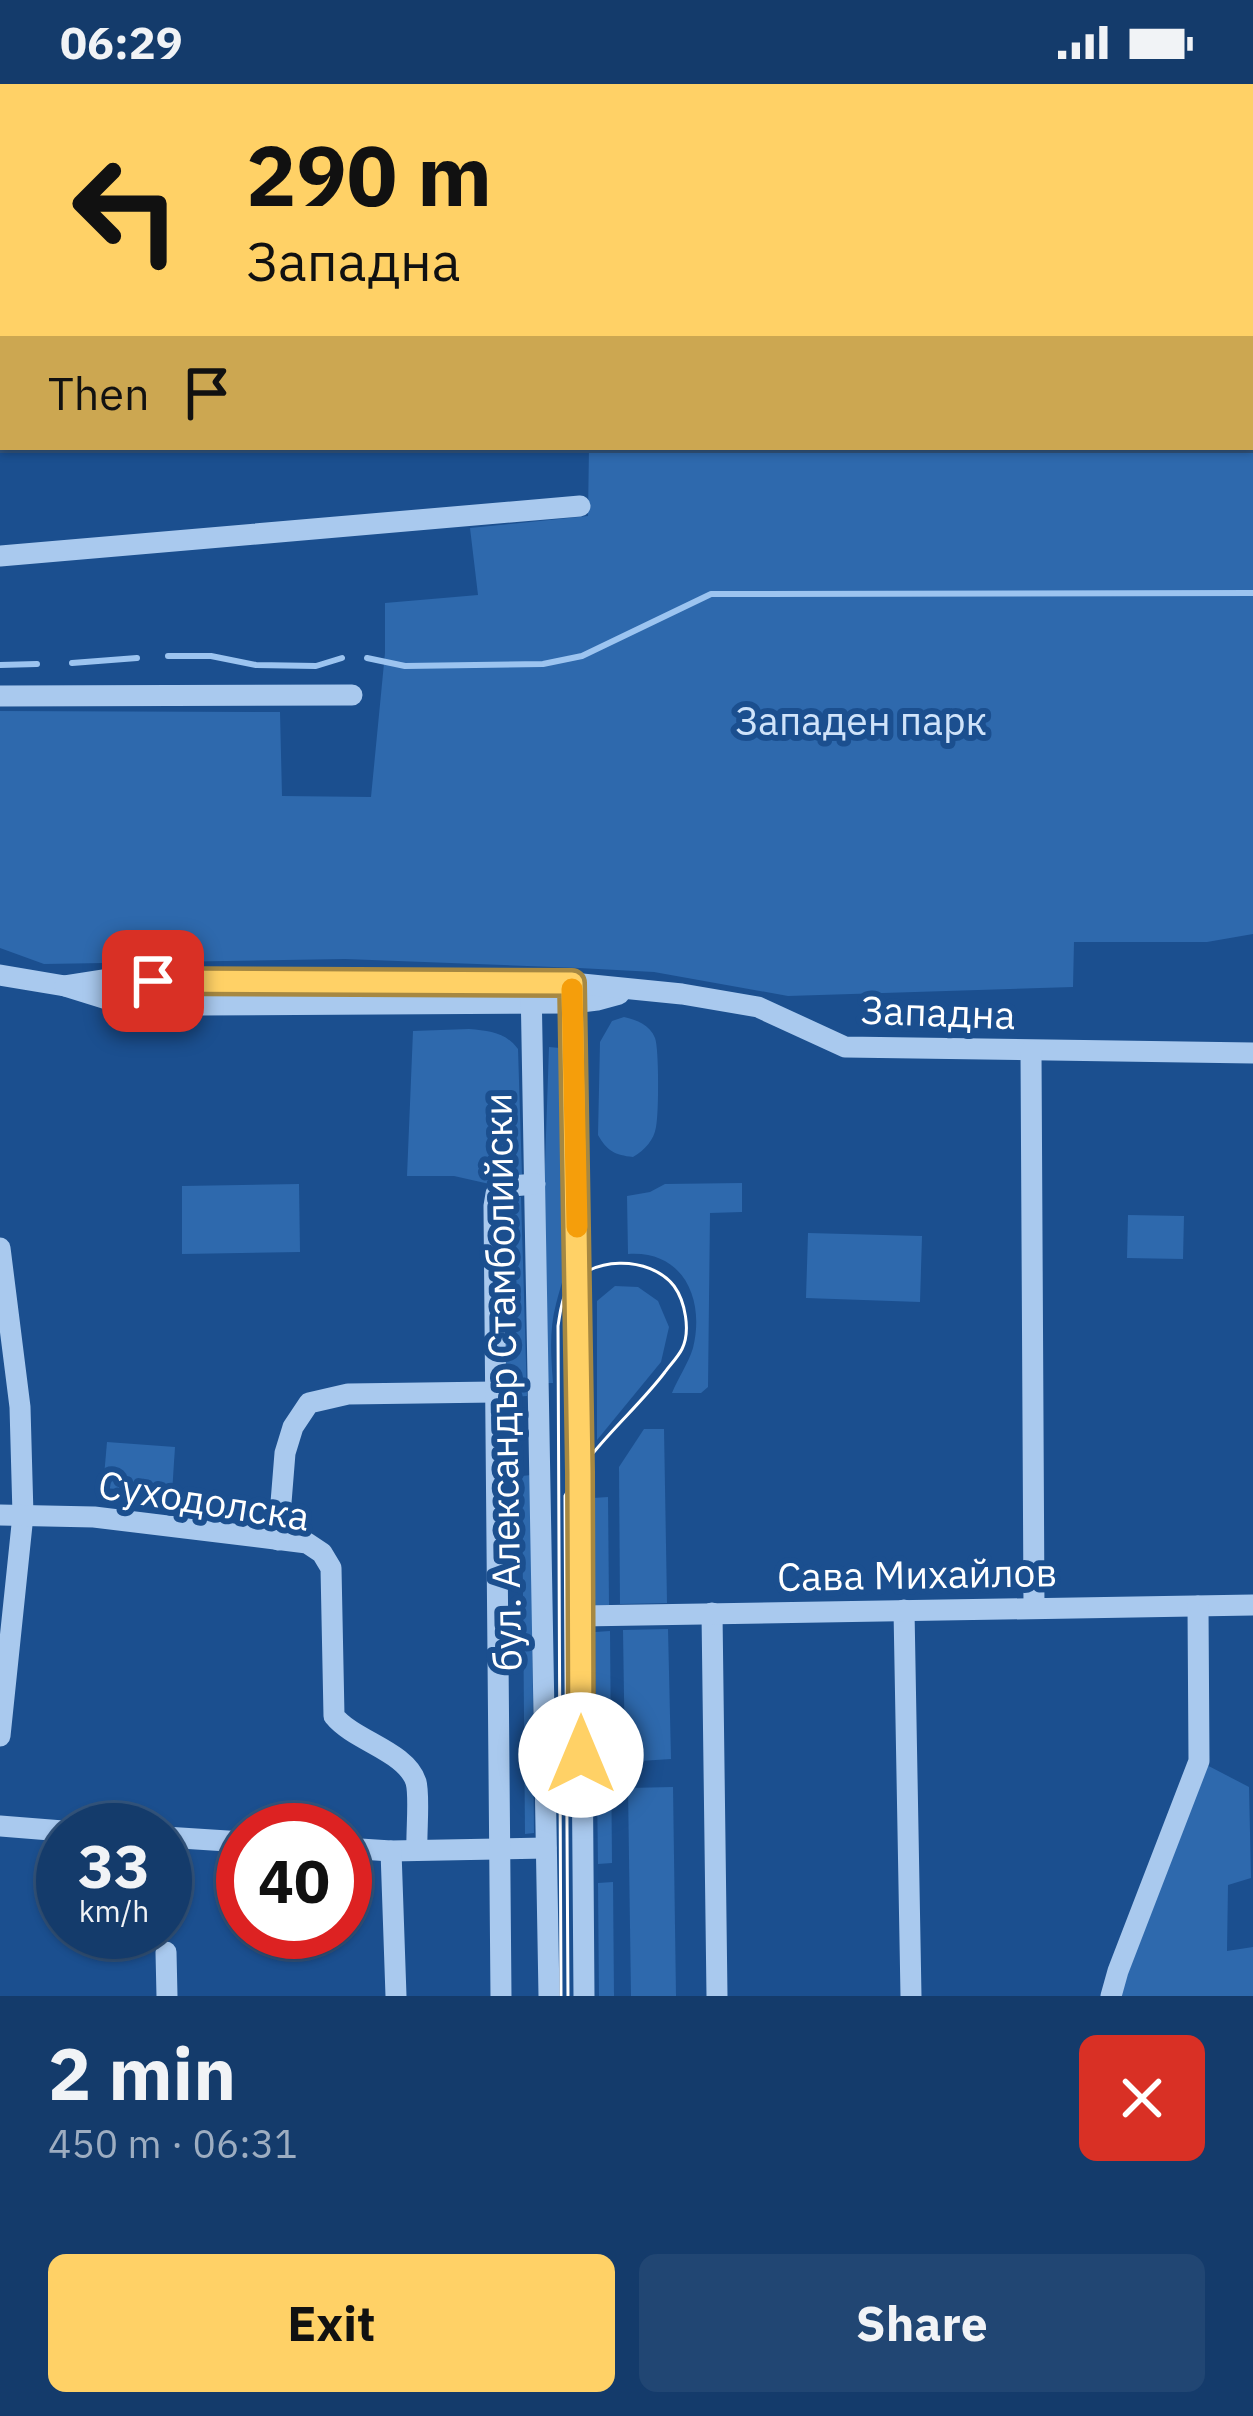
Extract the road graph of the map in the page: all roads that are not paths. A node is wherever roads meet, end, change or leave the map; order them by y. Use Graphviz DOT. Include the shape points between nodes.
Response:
graph roads {
  1 [pos="580,506"];
  2 [pos="0,556"];
  3 [pos="0,695"];
  4 [pos="352,695"];
  5 [pos="0,975"];
  6 [pos="532,993"];
  7 [pos="573,993"];
  8 [pos="1031,1051"];
  9 [pos="1253,1053"];
  10 [pos="535,1184"];
  11 [pos="0,1248"];
  12 [pos="495,1392"];
  13 [pos="12,1515"];
  14 [pos="278,1540"];
  15 [pos="1253,1605"];
  16 [pos="1198,1606"];
  17 [pos="1034,1608"];
  18 [pos="904,1610"];
  19 [pos="712,1613"];
  20 [pos="581,1616"];
  21 [pos="0,1736"];
  22 [pos="0,1826"];
  23 [pos="36,1829"];
  24 [pos="546,1848"];
  25 [pos="499,1849"];
  26 [pos="372,1850"];
  27 [pos="417,1850"];
  28 [pos="391,1851"];
  29 [pos="166,1959"];
  30 [pos="167,1996"];
  31 [pos="396,1996"];
  32 [pos="501,1996"];
  33 [pos="549,1996"];
  34 [pos="584,1996"];
  35 [pos="717,1996"];
  36 [pos="911,1996"];
  37 [pos="1111,1996"];
  1 -- 2 [label="street"];
  3 -- 4 [label="street"];
  5 -- 6 [label="street, Западна" via="65,986 110,979"];
  6 -- 7 [label="street, Западна"];
  6 -- 10 [label="street, бул. Александър Стамболийски"];
  7 -- 8 [label="street, Западна" via="631,990 758,1006 844,1047"];
  7 -- 20 [label="street, бул. Александър Стамболийски"];
  8 -- 9 [label="street, Западна"];
  8 -- 17 [label="street"];
  10 -- 12 [label="street" via="496,1194"];
  10 -- 24 [label="street, бул. Александър Стамболийски"];
  11 -- 13 [label="street" via="20,1407"];
  12 -- 14 [label="street" via="348,1394 309,1403 285,1453"];
  12 -- 25 [label="street"];
  13 -- 14 [label="street, Суходолска"];
  13 -- 21 [label="street"];
  14 -- 27 [label="street, Суходолска" via="308,1544 331,1568 334,1716 403,1762 416,1782"];
  15 -- 16 [label="street, Сава Михайлов"];
  16 -- 17 [label="street, Сава Михайлов"];
  16 -- 37 [label="street" via="1199,1761"];
  17 -- 18 [label="street, Сава Михайлов"];
  18 -- 19 [label="street, Сава Михайлов"];
  18 -- 36 [label="street"];
  19 -- 20 [label="street, Сава Михайлов"];
  19 -- 35 [label="street"];
  20 -- 34 [label="street, бул. Александър Стамболийски"];
  22 -- 23 [label="street"];
  24 -- 25 [label="street"];
  24 -- 33 [label="street, бул. Александър Стамболийски"];
  25 -- 27 [label="street"];
  25 -- 32 [label="street"];
  26 -- 28 [label="street"];
  27 -- 28 [label="street"];
  28 -- 31 [label="street"];
  29 -- 30 [label="street"];
}
